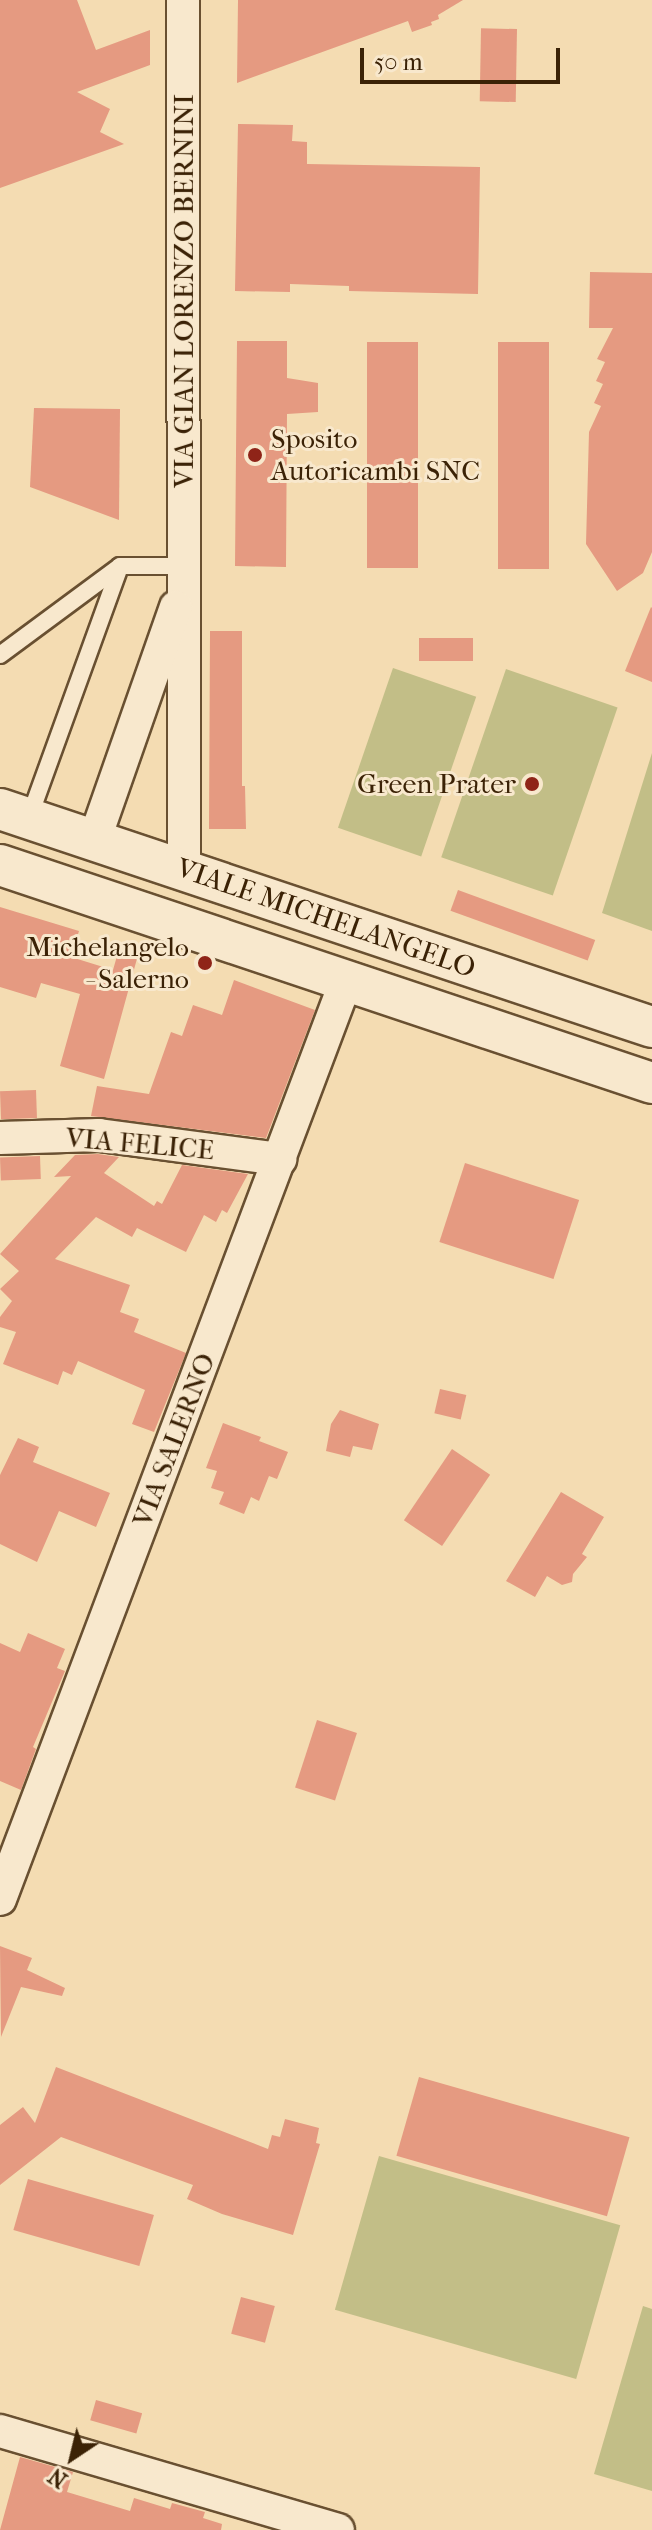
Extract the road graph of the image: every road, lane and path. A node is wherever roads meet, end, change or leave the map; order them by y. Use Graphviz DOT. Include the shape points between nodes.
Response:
graph roads {
  1 [pos="183,0"];
  2 [pos="120,566"];
  3 [pos="185,574"];
  4 [pos="0,655"];
  5 [pos="14,813"];
  6 [pos="94,841"];
  7 [pos="0,865"];
  8 [pos="184,871"];
  9 [pos="346,981"];
  10 [pos="594,1008"];
  11 [pos="652,1027"];
  12 [pos="578,1059"];
  13 [pos="652,1083"];
  14 [pos="0,1138"];
  15 [pos="280,1159"];
  16 [pos="0,1899"];
  17 [pos="0,2431"];
  18 [pos="338,2530"];
  1 -- 3 [label="street, VIA GIAN LORENZO BERNINI"];
  2 -- 3 [label="lane"];
  2 -- 4 [label="lane"];
  2 -- 5 [label="lane"];
  3 -- 6 [label="street, VIA GIAN LORENZO BERNINI"];
  3 -- 8 [label="street, VIA GIAN LORENZO BERNINI"];
  5 -- 6 [label="street, VIALE MICHELANGELO"];
  6 -- 8 [label="street, VIALE MICHELANGELO"];
  7 -- 9 [label="street, VIALE MICHELANGELO"];
  8 -- 10 [label="street, VIALE MICHELANGELO"];
  9 -- 12 [label="street, VIALE MICHELANGELO"];
  9 -- 15 [label="street, VIA SALERNO"];
  10 -- 11 [label="street, VIALE MICHELANGELO"];
  10 -- 12 [label="street"];
  12 -- 13 [label="street, VIALE MICHELANGELO"];
  14 -- 15 [label="street, VIA FELICE" via="99,1135"];
  15 -- 16 [label="street, VIA SALERNO"];
  17 -- 18 [label="street"];
}
